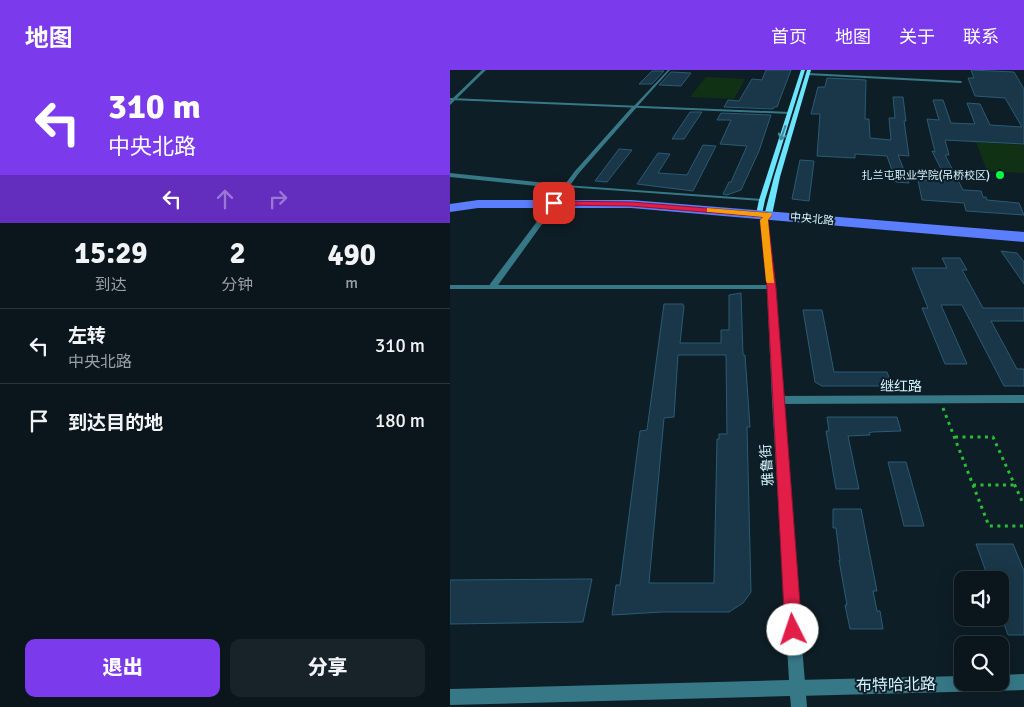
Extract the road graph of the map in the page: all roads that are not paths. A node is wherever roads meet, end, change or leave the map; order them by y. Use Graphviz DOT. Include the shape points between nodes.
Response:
graph roads {
  1 [pos="484,70"];
  2 [pos="669,70"];
  3 [pos="807,71"];
  4 [pos="961,82"];
  5 [pos="450,99"];
  6 [pos="456,99"];
  7 [pos="450,104"];
  8 [pos="635,106"];
  9 [pos="790,113"];
  10 [pos="450,176"];
  11 [pos="546,185"];
  12 [pos="566,186"];
  13 [pos="552,205"];
  14 [pos="450,208"];
  15 [pos="763,212"];
  16 [pos="1024,236"];
  17 [pos="1024,242"];
  18 [pos="450,286"];
  19 [pos="493,286"];
  20 [pos="771,288"];
  21 [pos="1024,399"];
  22 [pos="777,400"];
  23 [pos="1024,682"];
  24 [pos="797,688"];
  25 [pos="450,697"];
  26 [pos="798,707"];
  1 -- 6 [label="street"];
  2 -- 8 [label="lane"];
  3 -- 4 [label="lane"];
  3 -- 9 [label="main road, 雅鲁街"];
  3 -- 15 [label="main road, 雅鲁街" via="777,177"];
  5 -- 6 [label="street"];
  6 -- 7 [label="street"];
  6 -- 8 [label="street"];
  8 -- 9 [label="street"];
  8 -- 12 [label="street"];
  9 -- 15 [label="main road, 雅鲁街, one-way"];
  10 -- 11 [label="street"];
  12 -- 13 [label="street"];
  12 -- 15 [label="lane"];
  13 -- 14 [label="main road, 中央北路"];
  13 -- 15 [label="main road, 中央北路"];
  13 -- 19 [label="street"];
  15 -- 16 [label="main road, 中央北路"];
  15 -- 17 [label="main road, 中央北路"];
  15 -- 20 [label="street, 雅鲁街"];
  18 -- 19 [label="street"];
  19 -- 20 [label="street"];
  20 -- 22 [label="street, 雅鲁街"];
  21 -- 22 [label="street, 继红路"];
  22 -- 24 [label="street, 雅鲁街"];
  23 -- 24 [label="street, 布特哈北路"];
  24 -- 25 [label="street, 布特哈北路"];
  24 -- 26 [label="street, 雅鲁街"];
}
